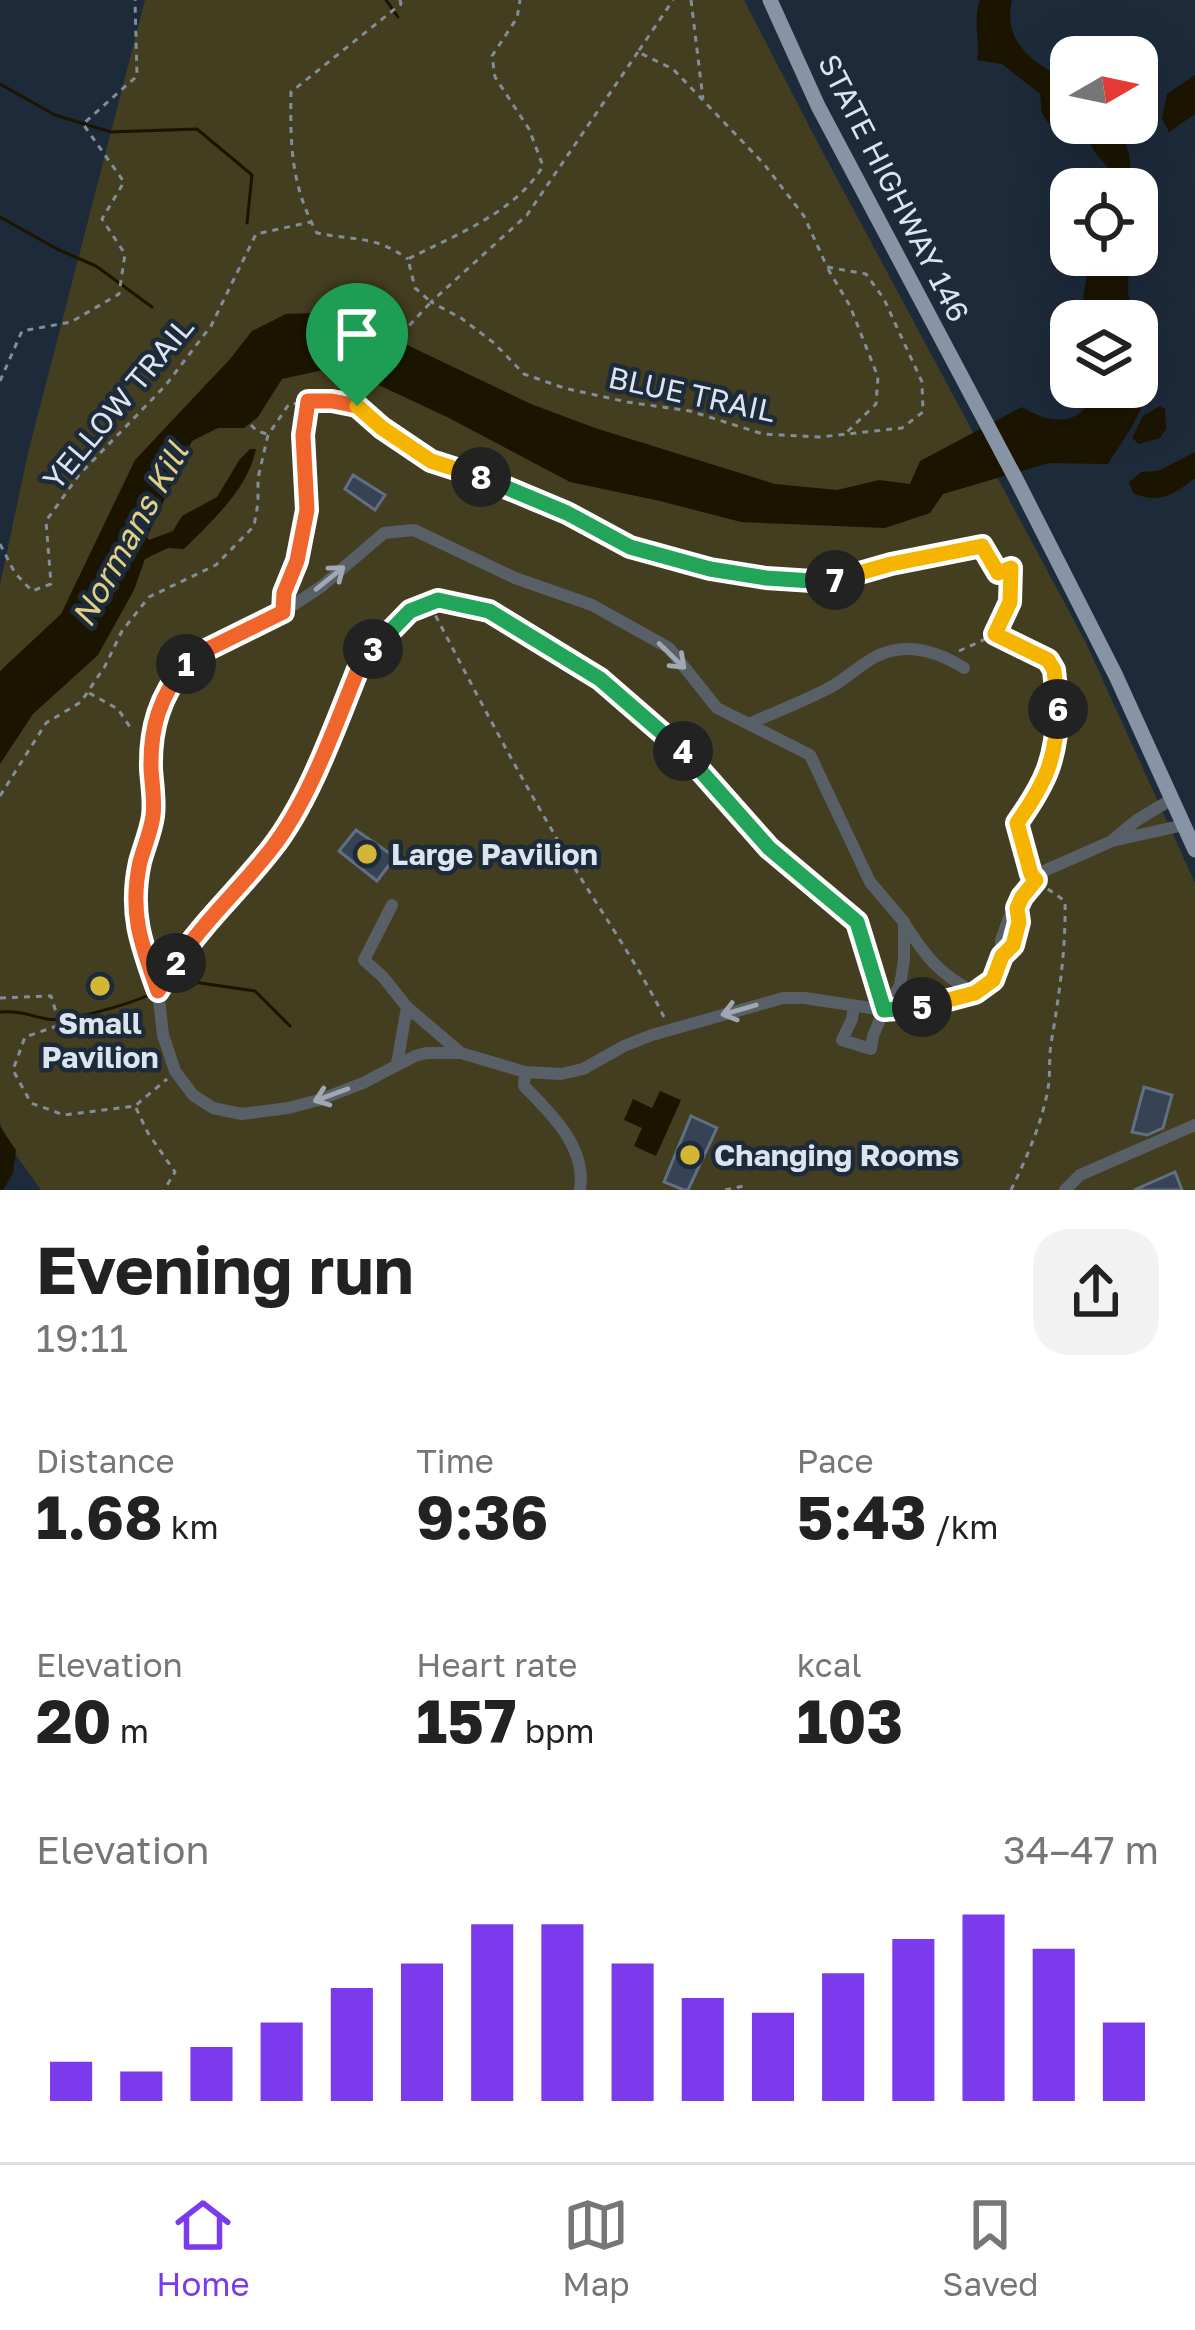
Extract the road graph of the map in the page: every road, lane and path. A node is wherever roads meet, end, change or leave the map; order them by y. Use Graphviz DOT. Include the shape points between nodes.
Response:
graph roads {
  1 [pos="135,0"];
  2 [pos="407,0"];
  3 [pos="520,0"];
  4 [pos="673,0"];
  5 [pos="691,0"];
  6 [pos="770,0"];
  7 [pos="400,2"];
  8 [pos="638,52"];
  9 [pos="704,100"];
  10 [pos="311,222"];
  11 [pos="408,260"];
  12 [pos="827,267"];
  13 [pos="431,302"];
  14 [pos="0,381"];
  15 [pos="308,401"];
  16 [pos="357,406"];
  17 [pos="251,425"];
  18 [pos="844,434"];
  19 [pos="268,435"];
  20 [pos="0,544"];
  21 [pos="430,603"];
  22 [pos="283,612"];
  23 [pos="995,634"];
  24 [pos="947,657"];
  25 [pos="964,668"];
  26 [pos="87,692"];
  27 [pos="749,724"];
  28 [pos="130,727"];
  29 [pos="0,796"];
  30 [pos="1172,799"];
  31 [pos="1184,825"];
  32 [pos="1112,841"];
  33 [pos="1195,850"];
  34 [pos="1036,880"];
  35 [pos="392,905"];
  36 [pos="904,922"];
  37 [pos="158,991"];
  38 [pos="975,993"];
  39 [pos="0,998"];
  40 [pos="854,1006"];
  41 [pos="407,1007"];
  42 [pos="884,1010"];
  43 [pos="670,1030"];
  44 [pos="461,1053"];
  45 [pos="397,1064"];
  46 [pos="175,1071"];
  47 [pos="525,1072"];
  48 [pos="135,1106"];
  49 [pos="1195,1125"];
  50 [pos="748,1185"];
  51 [pos="164,1190"];
  52 [pos="580,1190"];
  53 [pos="725,1190"];
  54 [pos="1011,1190"];
  55 [pos="1065,1190"];
  1 -- 14 [label="path" via="137,76 83,124 124,182 102,219 124,254 119,294 71,322 22,331"];
  2 -- 7 [label="path"];
  3 -- 11 [label="path" via="492,56 495,77 543,166 514,201"];
  4 -- 8 [label="path"];
  5 -- 9 [label="path"];
  6 -- 30 [label="main road, STATE HIGHWAY 146"];
  7 -- 10 [label="path" via="291,92 290,147"];
  8 -- 9 [label="path" via="673,70"];
  8 -- 13 [label="path" via="527,214"];
  9 -- 12 [label="path" via="804,215"];
  10 -- 11 [label="path" via="317,233 368,238"];
  10 -- 20 [label="path, YELLOW TRAIL" via="256,234 211,326 79,475 46,521 51,584 32,591"];
  11 -- 13 [label="path, BLUE TRAIL" via="415,289"];
  12 -- 18 [label="path" via="878,377 876,404"];
  12 -- 18 [label="path, BLUE TRAIL" via="866,274 922,382 923,412 902,428"];
  13 -- 16 [label="path"];
  13 -- 18 [label="path, BLUE TRAIL" via="494,343 524,374 564,388 763,434"];
  15 -- 16 [label="path"];
  15 -- 19 [label="path" via="290,404"];
  15 -- 22 [label="path" via="307,510"];
  16 -- 23 [label="path" via="431,461 567,513 630,547 710,569 828,582 982,546 998,573 1011,568 1010,602"];
  17 -- 19 [label="path"];
  19 -- 26 [label="path" via="254,526 216,565 149,597"];
  21 -- 37 [label="path" via="410,611 361,662 315,774 275,845"];
  21 -- 42 [label="path" via="489,611 600,679 681,749 769,848 857,922"];
  21 -- 43 [label="path"];
  22 -- 27 [label="lane, one-way" via="384,533 414,530 592,605 668,648 717,708"];
  22 -- 37 [label="lane" via="190,658 167,687 154,726 153,815 134,906"];
  23 -- 24 [label="path"];
  23 -- 34 [label="path" via="1054,670 1055,745 1044,785 1017,823"];
  24 -- 25 [label="lane"];
  24 -- 27 [label="lane" via="919,649 876,656 830,688"];
  26 -- 28 [label="path" via="118,709"];
  26 -- 29 [label="path" via="46,723"];
  27 -- 36 [label="lane" via="810,755 869,881"];
  30 -- 31 [label="main road, STATE HIGHWAY 146"];
  30 -- 32 [label="lane"];
  31 -- 32 [label="lane"];
  31 -- 33 [label="main road, STATE HIGHWAY 146"];
  32 -- 34 [label="lane"];
  34 -- 38 [label="lane" via="1017,908 1013,945 993,980"];
  34 -- 54 [label="path" via="1065,901 1066,933 1049,1079"];
  35 -- 41 [label="lane" via="364,960"];
  36 -- 38 [label="lane" via="928,960"];
  36 -- 42 [label="lane" via="900,986"];
  37 -- 46 [label="lane"];
  38 -- 42 [label="lane"];
  39 -- 48 [label="path" via="51,995 60,1025 25,1037 13,1070 31,1103 64,1115"];
  40 -- 42 [label="lane"];
  40 -- 42 [label="lane" via="842,1040 871,1049"];
  40 -- 43 [label="lane, one-way" via="783,998"];
  41 -- 44 [label="lane"];
  41 -- 45 [label="lane"];
  43 -- 47 [label="lane" via="583,1069"];
  44 -- 45 [label="lane"];
  44 -- 47 [label="lane"];
  45 -- 46 [label="lane, one-way" via="319,1100 242,1114 213,1108"];
  46 -- 48 [label="path"];
  47 -- 52 [label="lane" via="524,1086 565,1130 583,1172"];
  48 -- 51 [label="path" via="175,1172"];
  49 -- 55 [label="lane" via="1080,1175"];
  50 -- 53 [label="path"];
}
